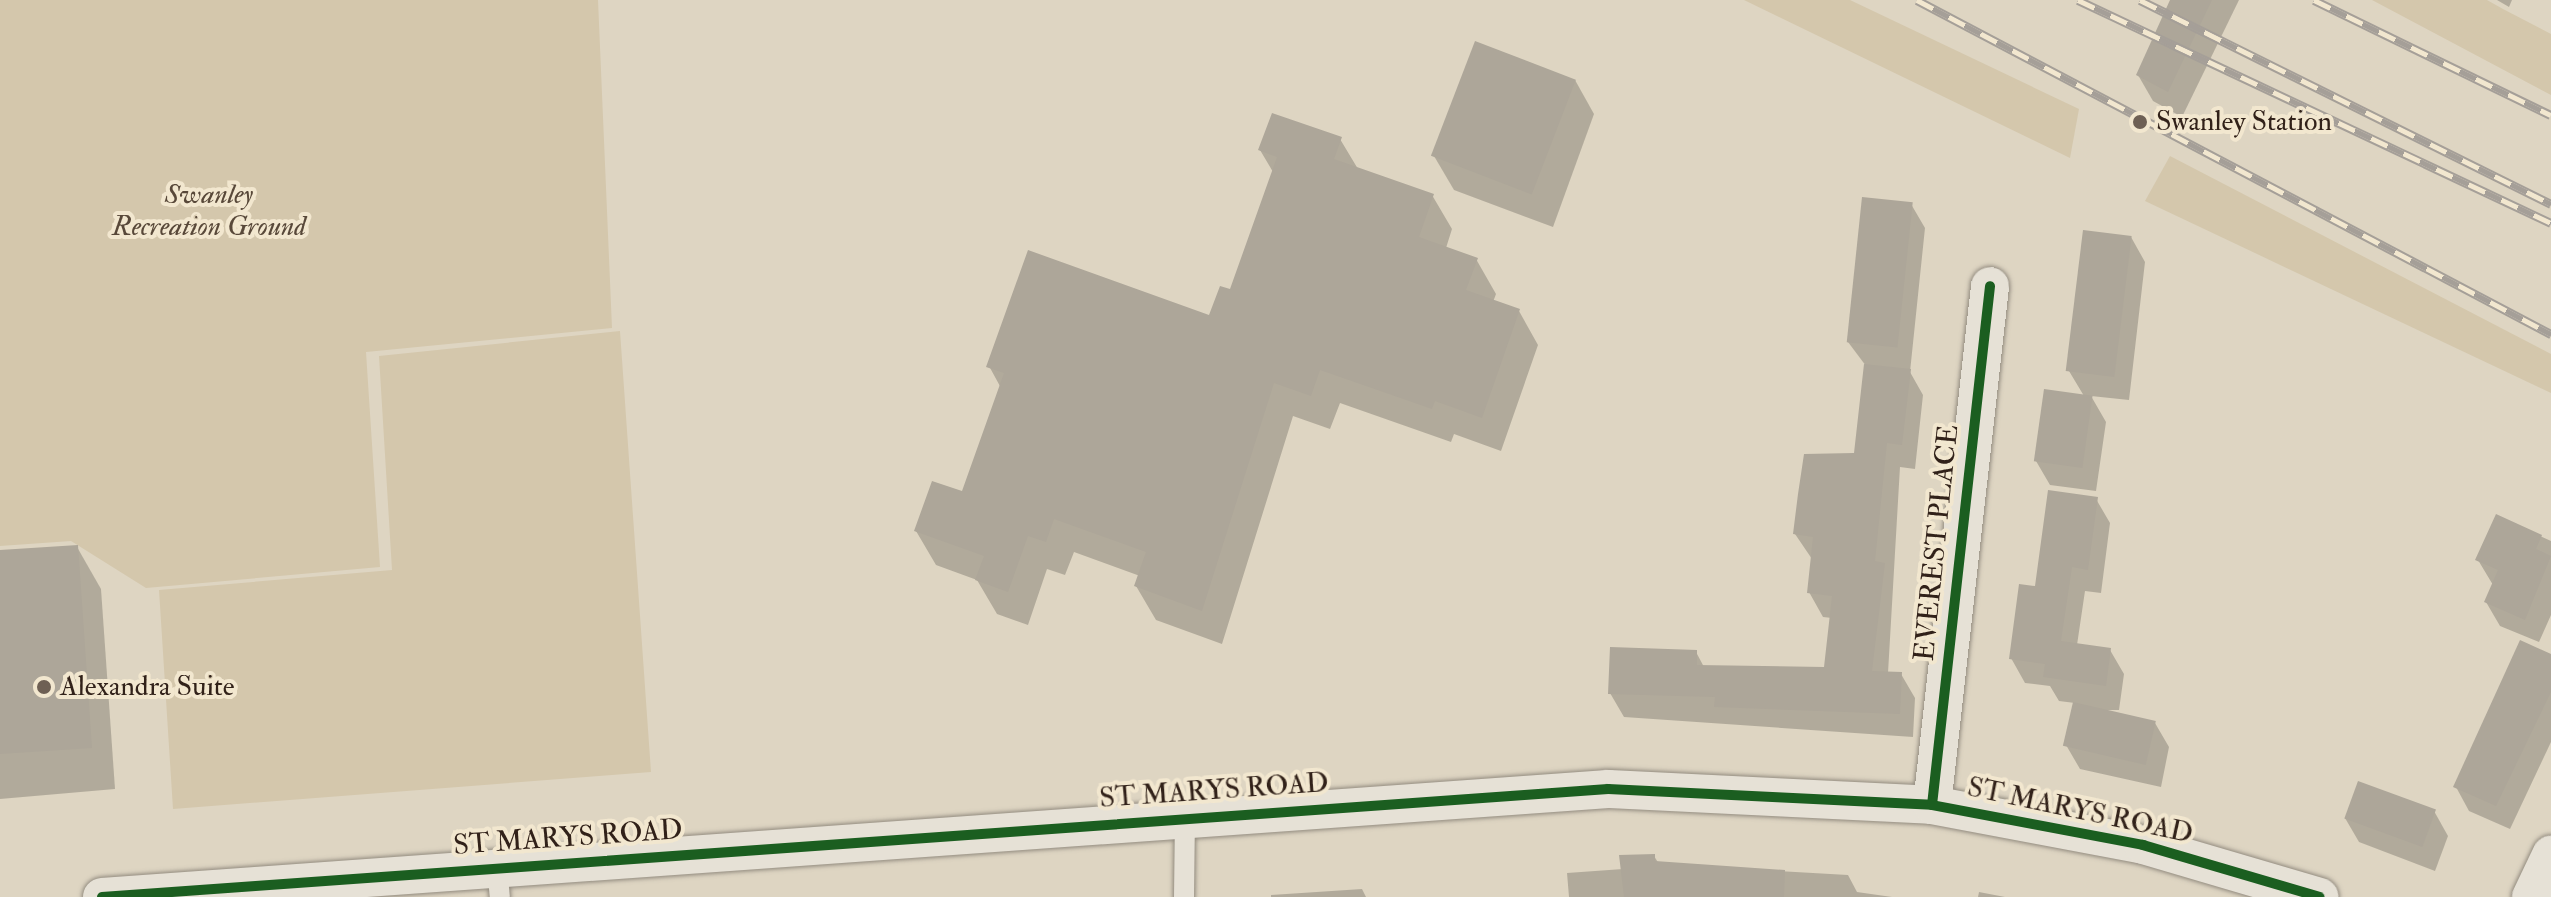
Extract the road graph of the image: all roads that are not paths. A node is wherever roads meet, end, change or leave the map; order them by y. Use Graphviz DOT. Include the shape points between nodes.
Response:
graph roads {
  1 [pos="1990,286"];
  2 [pos="1932,805"];
  3 [pos="1185,817"];
  4 [pos="2551,855"];
  5 [pos="498,881"];
  6 [pos="414,885"];
  7 [pos="102,897"];
  8 [pos="1184,897"];
  9 [pos="2320,897"];
  10 [pos="2531,897"];
  1 -- 2 [label="street, EVEREST PLACE"];
  2 -- 3 [label="street, ST MARYS ROAD" via="1608,789"];
  2 -- 9 [label="street, ST MARYS ROAD" via="2143,845"];
  3 -- 5 [label="street, ST MARYS ROAD"];
  3 -- 8 [label="lane"];
  4 -- 10 [label="street"];
  5 -- 6 [label="street, ST MARYS ROAD"];
  6 -- 7 [label="street, ST MARYS ROAD"];
}
